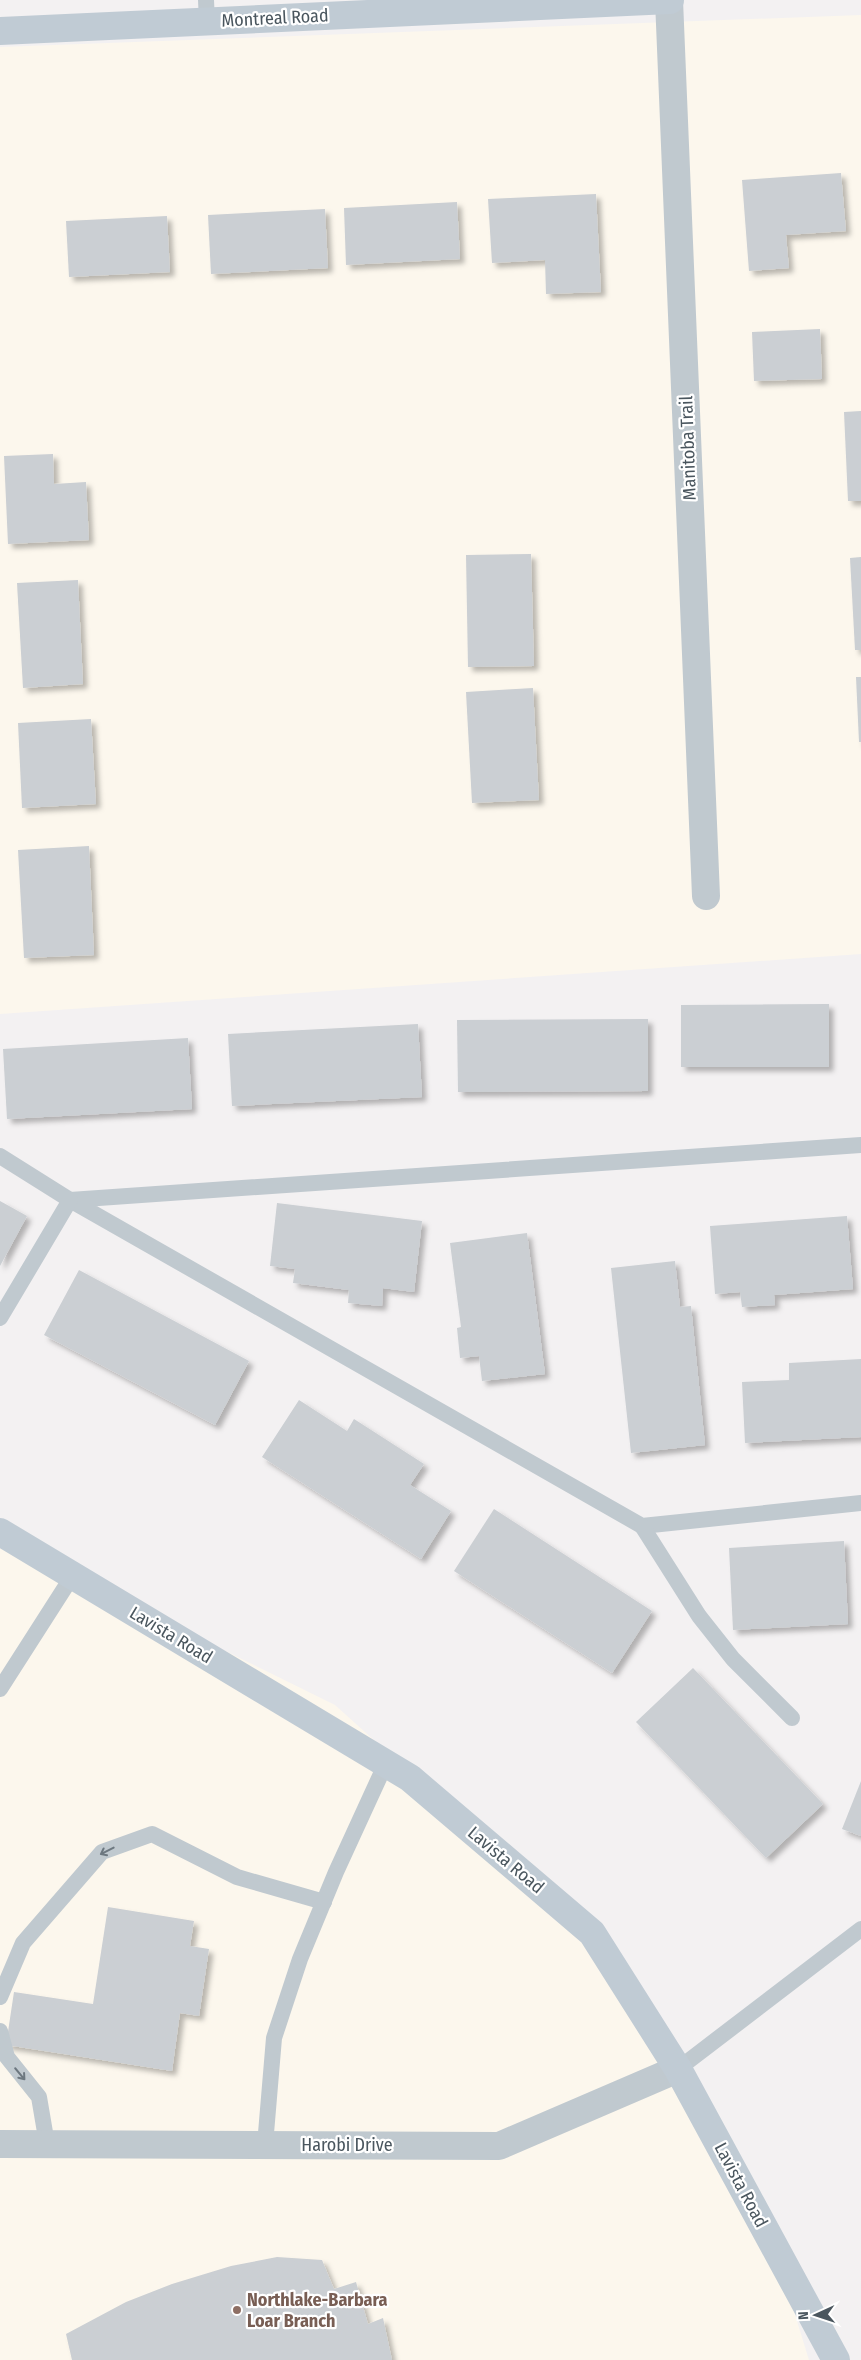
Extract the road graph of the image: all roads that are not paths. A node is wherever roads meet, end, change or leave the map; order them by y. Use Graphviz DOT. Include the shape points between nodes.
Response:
graph roads {
  1 [pos="670,0"];
  2 [pos="207,11"];
  3 [pos="0,31"];
  4 [pos="706,896"];
  5 [pos="861,1145"];
  6 [pos="0,1156"];
  7 [pos="70,1200"];
  8 [pos="0,1318"];
  9 [pos="861,1503"];
  10 [pos="642,1526"];
  11 [pos="0,1532"];
  12 [pos="73,1576"];
  13 [pos="0,1689"];
  14 [pos="792,1718"];
  15 [pos="386,1764"];
  16 [pos="324,1902"];
  17 [pos="861,1929"];
  18 [pos="0,1997"];
  19 [pos="0,2031"];
  20 [pos="678,2069"];
  21 [pos="0,2144"];
  22 [pos="48,2144"];
  23 [pos="265,2145"];
  24 [pos="836,2360"];
  1 -- 2 [label="main road, Montreal Road"];
  1 -- 4 [label="street, Manitoba Trail"];
  2 -- 3 [label="main road, Montreal Road"];
  5 -- 7 [label="lane"];
  6 -- 7 [label="lane"];
  7 -- 8 [label="lane"];
  7 -- 10 [label="lane"];
  9 -- 10 [label="lane"];
  10 -- 14 [label="lane" via="699,1616 733,1659"];
  11 -- 12 [label="main road, Lavista Road"];
  12 -- 13 [label="lane"];
  12 -- 15 [label="main road, Lavista Road"];
  15 -- 16 [label="lane"];
  15 -- 20 [label="main road, Lavista Road" via="410,1778 592,1933"];
  16 -- 18 [label="lane, one-way" via="237,1877 152,1834 102,1852 23,1943"];
  16 -- 23 [label="lane" via="300,1959 274,2038"];
  17 -- 20 [label="lane"];
  19 -- 22 [label="lane, one-way" via="7,2057 39,2097"];
  20 -- 23 [label="street, Harobi Drive" via="499,2146"];
  20 -- 24 [label="main road, Lavista Road"];
  21 -- 22 [label="street, Harobi Drive"];
  22 -- 23 [label="street, Harobi Drive"];
}
